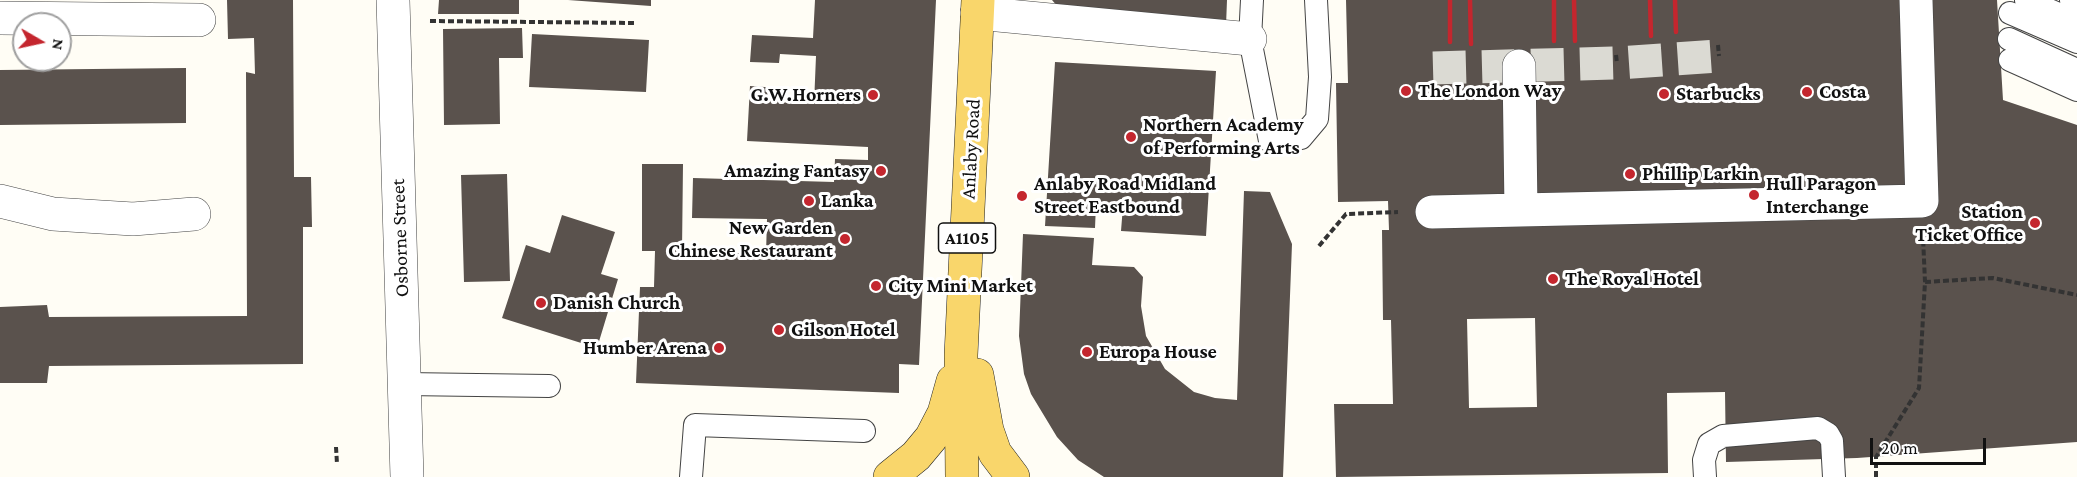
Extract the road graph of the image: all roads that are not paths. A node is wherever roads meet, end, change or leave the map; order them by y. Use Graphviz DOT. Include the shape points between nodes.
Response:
graph roads {
  1 [pos="1252,0"];
  2 [pos="1316,0"];
  3 [pos="1916,0"];
  4 [pos="2071,0"];
  5 [pos="2077,3"];
  6 [pos="978,7"];
  7 [pos="2018,7"];
  8 [pos="393,11"];
  9 [pos="0,18"];
  10 [pos="199,20"];
  11 [pos="2077,22"];
  12 [pos="1250,39"];
  13 [pos="2077,42"];
  14 [pos="1519,66"];
  15 [pos="2077,70"];
  16 [pos="2077,90"];
  17 [pos="0,201"];
  18 [pos="1521,210"];
  19 [pos="1432,212"];
  20 [pos="194,214"];
  21 [pos="965,281"];
  22 [pos="961,355"];
  23 [pos="405,384"];
  24 [pos="549,386"];
  25 [pos="864,431"];
  26 [pos="407,477"];
  27 [pos="691,477"];
  28 [pos="890,477"];
  29 [pos="962,477"];
  30 [pos="1013,477"];
  31 [pos="1705,477"];
  32 [pos="1834,477"];
  1 -- 12 [label="lane"];
  2 -- 12 [label="lane" via="1320,77 1317,119 1301,138 1270,141"];
  3 -- 18 [label="street" via="1922,201"];
  4 -- 5 [label="lane"];
  6 -- 12 [label="street"];
  6 -- 21 [label="main road, Anlaby Road / A1105"];
  7 -- 11 [label="lane"];
  7 -- 13 [label="lane"];
  8 -- 23 [label="street, Osborne Street"];
  9 -- 10 [label="street"];
  14 -- 18 [label="street"];
  15 -- 16 [label="lane" via="2010,50"];
  17 -- 20 [label="street" via="65,215 133,219"];
  18 -- 19 [label="street"];
  21 -- 22 [label="main road, Anlaby Road / A1105"];
  21 -- 30 [label="main road" via="987,430 995,453"];
  22 -- 28 [label="main road" via="944,413 931,438"];
  22 -- 29 [label="main road, Anlaby Road / A1105"];
  23 -- 24 [label="lane"];
  23 -- 26 [label="street, Osborne Street"];
  25 -- 27 [label="lane" via="695,425"];
  31 -- 32 [label="lane" via="1704,460 1709,444 1723,436 1818,428 1832,441"];
}
